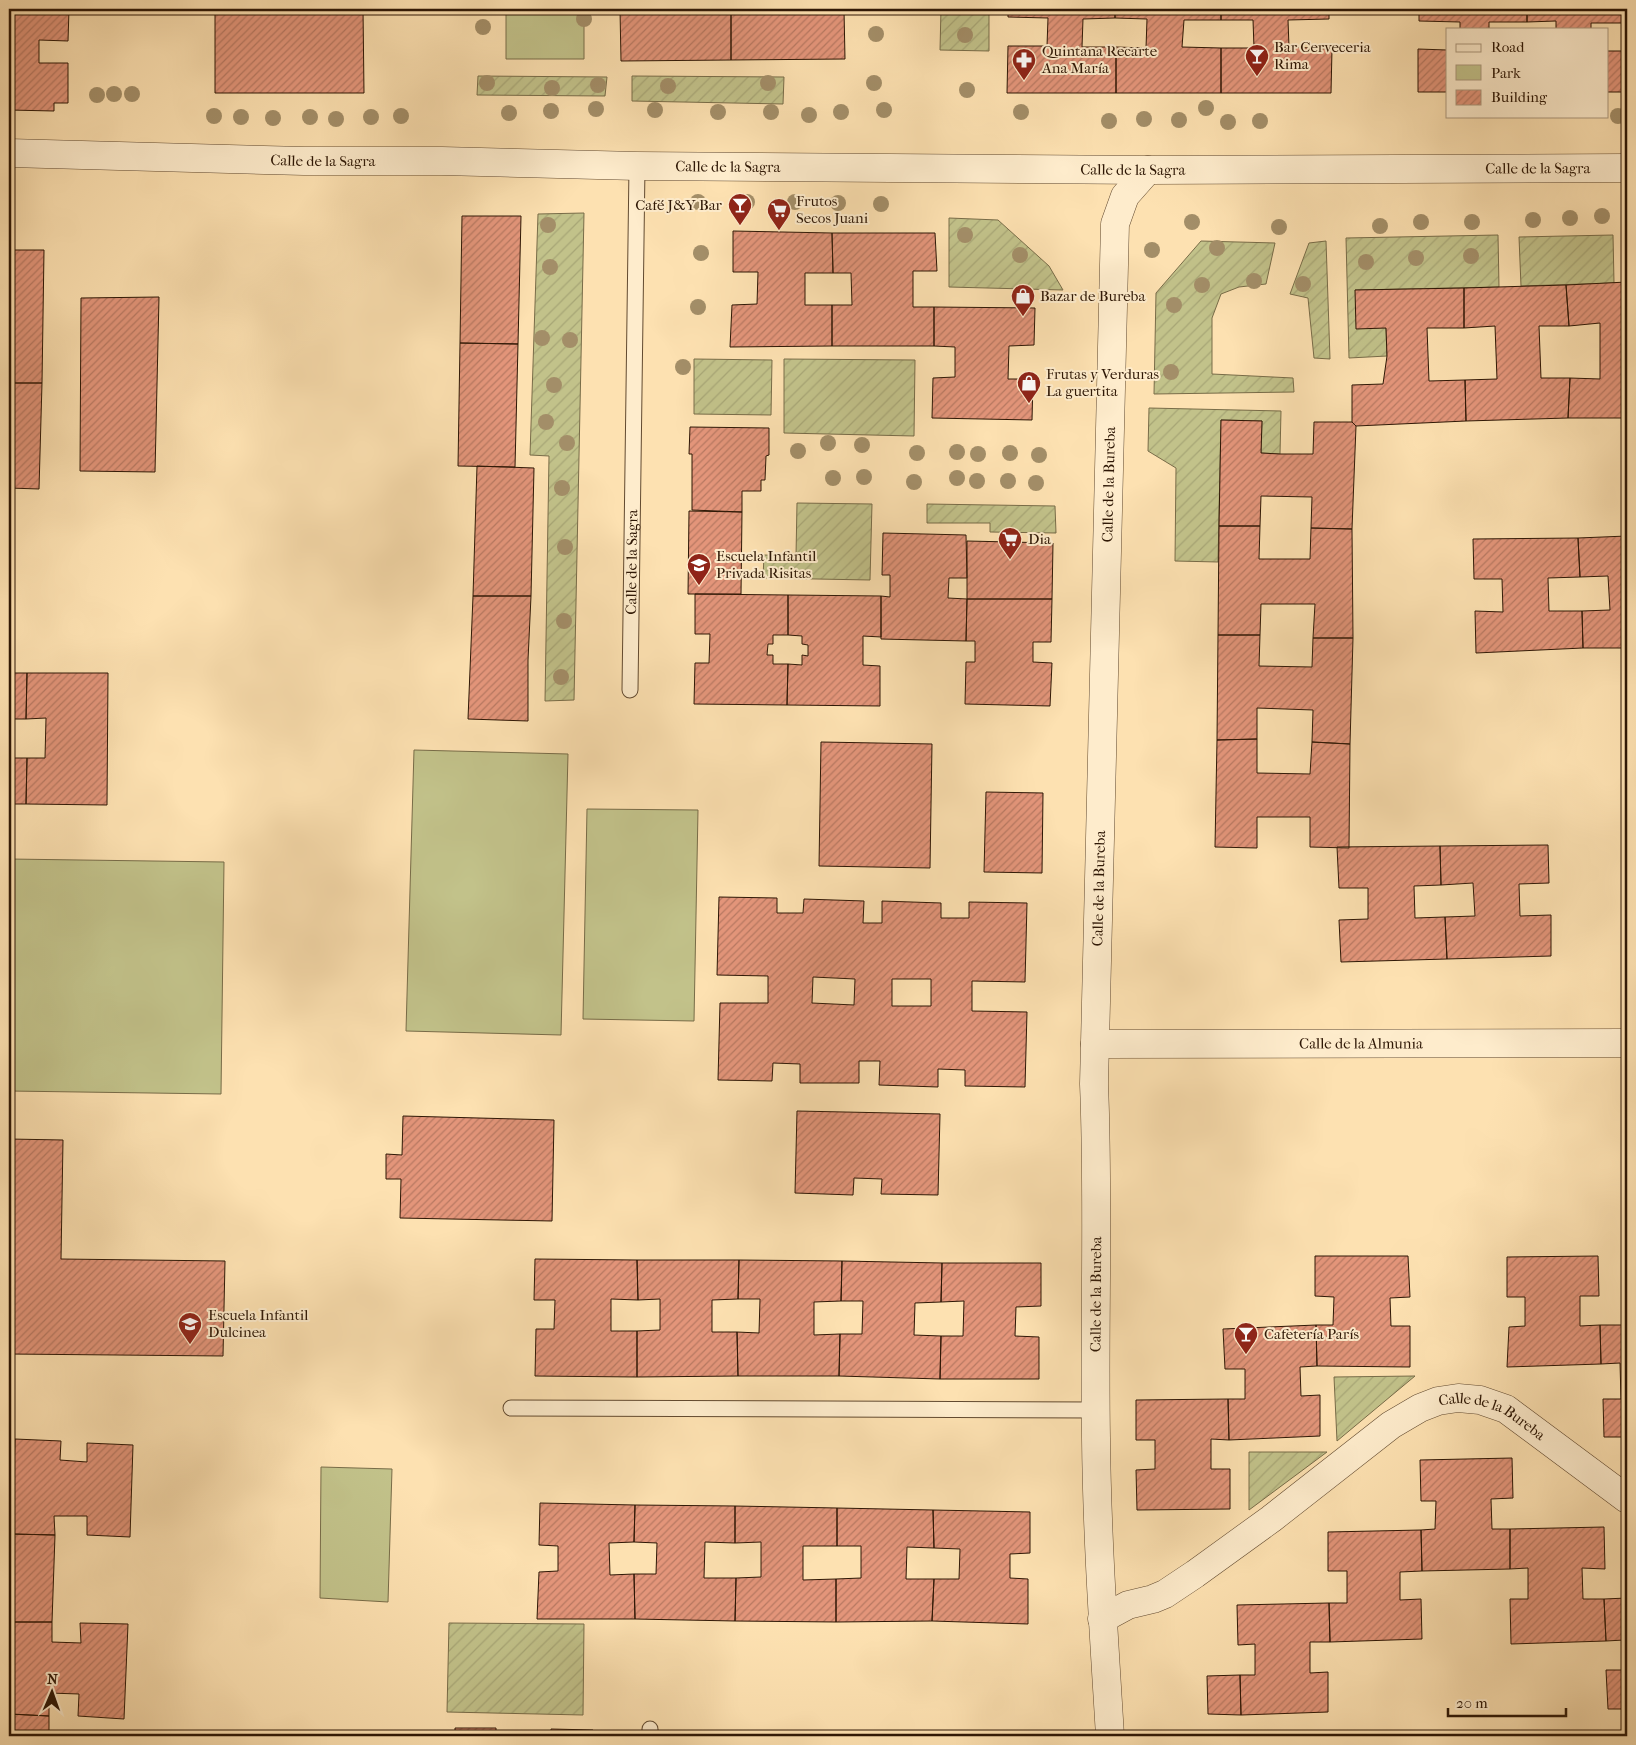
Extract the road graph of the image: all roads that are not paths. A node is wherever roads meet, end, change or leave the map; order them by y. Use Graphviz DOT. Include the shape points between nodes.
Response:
graph roads {
  1 [pos="9,153"];
  2 [pos="638,166"];
  3 [pos="1627,168"];
  4 [pos="1148,170"];
  5 [pos="630,690"];
  6 [pos="1627,1043"];
  7 [pos="1095,1044"];
  8 [pos="511,1408"];
  9 [pos="1096,1410"];
  10 [pos="1627,1499"];
  11 [pos="1102,1619"];
  12 [pos="1110,1736"];
  1 -- 2 [label="street, Calle de la Sagra"];
  2 -- 4 [label="street, Calle de la Sagra"];
  2 -- 5 [label="lane, Calle de la Sagra"];
  3 -- 4 [label="street, Calle de la Sagra"];
  4 -- 7 [label="street, Calle de la Bureba" via="1125,196 1115,224"];
  6 -- 7 [label="street, Calle de la Almunia"];
  7 -- 9 [label="street, Calle de la Bureba"];
  8 -- 9 [label="lane"];
  9 -- 11 [label="street, Calle de la Bureba"];
  10 -- 11 [label="street, Calle de la Bureba" via="1506,1409 1480,1400 1458,1398 1438,1401 1391,1424 1271,1519 1165,1594"];
  11 -- 12 [label="street, Calle de la Bureba"];
}
